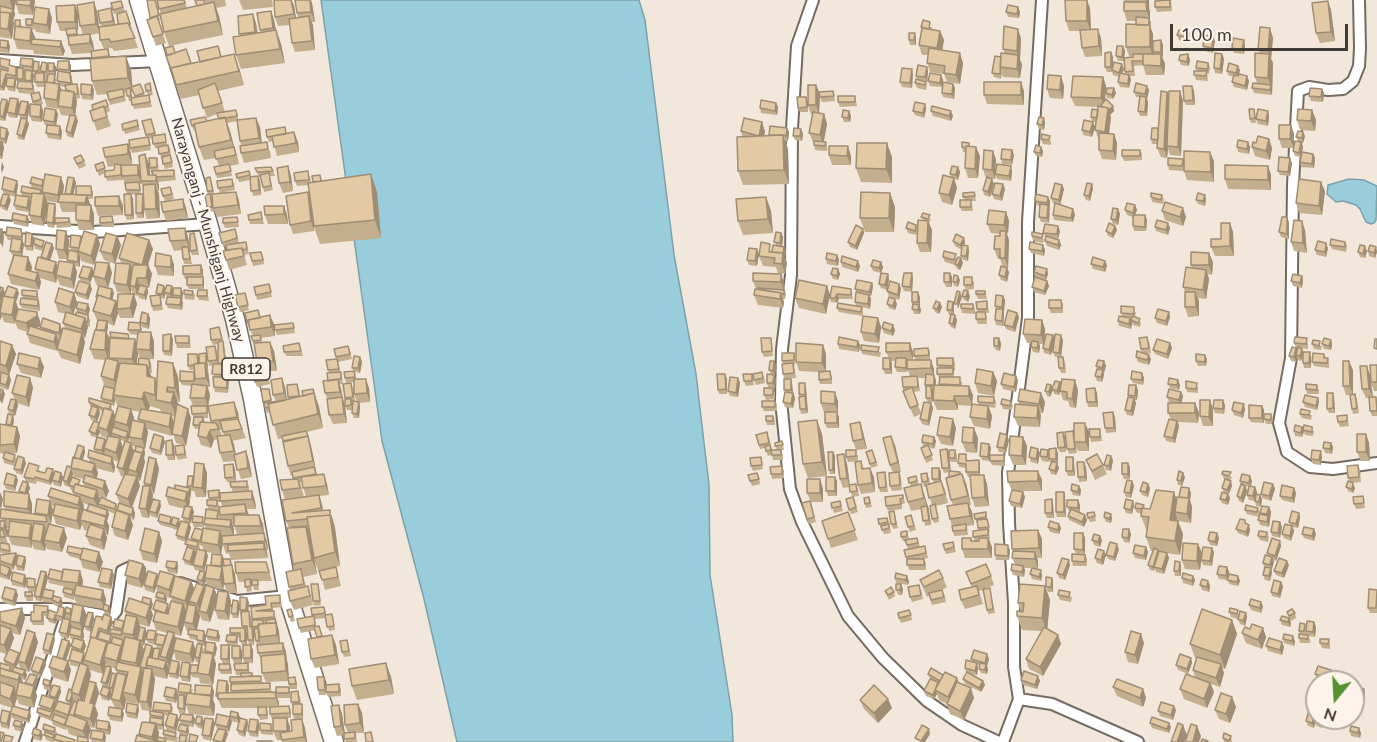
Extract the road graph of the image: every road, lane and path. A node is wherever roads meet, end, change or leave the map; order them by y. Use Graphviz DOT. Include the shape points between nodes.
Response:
graph roads {
  1 [pos="139,0"];
  2 [pos="813,0"];
  3 [pos="1042,0"];
  4 [pos="1359,0"];
  5 [pos="0,60"];
  6 [pos="159,61"];
  7 [pos="208,224"];
  8 [pos="0,226"];
  9 [pos="1377,463"];
  10 [pos="151,574"];
  11 [pos="171,581"];
  12 [pos="288,596"];
  13 [pos="0,609"];
  14 [pos="68,609"];
  15 [pos="1019,699"];
  16 [pos="25,742"];
  17 [pos="334,742"];
  18 [pos="1001,742"];
  19 [pos="1138,742"];
  1 -- 6 [label="main road, Narayanganj - Munshiganj Highway / R812"];
  2 -- 18 [label="street" via="797,46 792,129 791,275 782,349 781,401 790,489 848,616 883,658 927,701 962,725"];
  3 -- 15 [label="street" via="1028,222 1028,318 1008,473 1014,667"];
  4 -- 9 [label="street" via="1359,66 1353,81 1343,89 1309,87 1298,91 1291,358 1279,423 1287,452 1310,467 1333,469"];
  5 -- 6 [label="street" via="72,65"];
  6 -- 7 [label="main road, Narayanganj - Munshiganj Highway / R812"];
  7 -- 8 [label="street" via="93,232"];
  7 -- 12 [label="main road, Narayanganj - Munshiganj Highway / R812" via="253,399"];
  10 -- 14 [label="street" via="131,567 122,570 116,611 111,617"];
  11 -- 12 [label="street" via="237,601"];
  12 -- 17 [label="main road, Narayanganj - Munshiganj Highway / R812"];
  13 -- 14 [label="street"];
  14 -- 16 [label="street"];
  15 -- 18 [label="street"];
  15 -- 19 [label="street" via="1052,704"];
}
